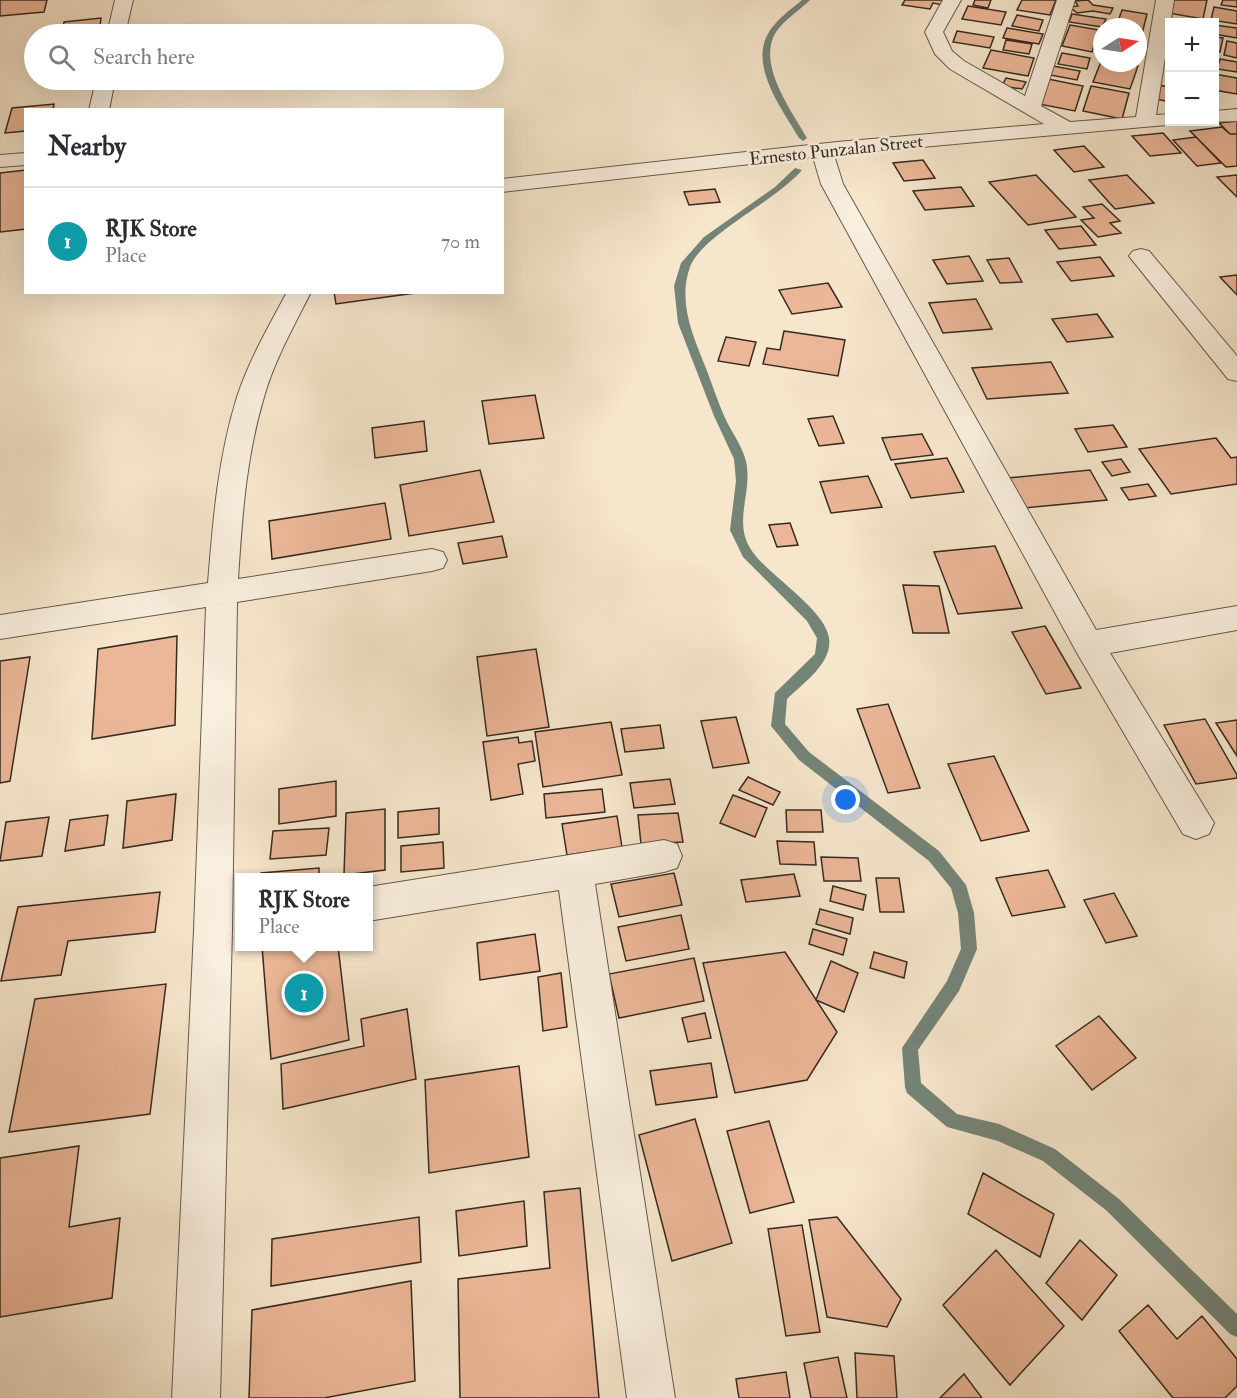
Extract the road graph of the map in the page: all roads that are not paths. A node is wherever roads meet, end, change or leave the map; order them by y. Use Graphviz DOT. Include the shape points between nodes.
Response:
graph roads {
  1 [pos="124,0"];
  2 [pos="952,0"];
  3 [pos="1066,0"];
  4 [pos="1165,0"];
  5 [pos="118,24"];
  6 [pos="103,90"];
  7 [pos="1031,107"];
  8 [pos="99,108"];
  9 [pos="1237,115"];
  10 [pos="1219,117"];
  11 [pos="1165,120"];
  12 [pos="1145,122"];
  13 [pos="1067,129"];
  14 [pos="822,150"];
  15 [pos="24,159"];
  16 [pos="0,161"];
  17 [pos="504,186"];
  18 [pos="1141,256"];
  19 [pos="298,294"];
  20 [pos="1237,373"];
  21 [pos="432,560"];
  22 [pos="222,592"];
  23 [pos="1237,618"];
  24 [pos="0,627"];
  25 [pos="1088,644"];
  26 [pos="1196,823"];
  27 [pos="664,856"];
  28 [pos="575,870"];
  29 [pos="373,903"];
  30 [pos="226,928"];
  31 [pos="196,1398"];
  32 [pos="651,1398"];
  1 -- 5 [label="street"];
  2 -- 7 [label="street" via="934,32 944,54"];
  3 -- 7 [label="street"];
  4 -- 12 [label="street"];
  6 -- 8 [label="street"];
  7 -- 13 [label="street"];
  9 -- 10 [label="street"];
  11 -- 12 [label="street, Ernesto Punzalan Street"];
  12 -- 13 [label="street, Ernesto Punzalan Street"];
  13 -- 14 [label="street, Ernesto Punzalan Street"];
  14 -- 17 [label="street, Ernesto Punzalan Street"];
  14 -- 25 [label="street" via="832,184"];
  15 -- 16 [label="street"];
  18 -- 20 [label="street"];
  19 -- 22 [label="street" via="267,357 238,444"];
  21 -- 22 [label="street"];
  22 -- 24 [label="street"];
  22 -- 30 [label="street"];
  23 -- 25 [label="street"];
  25 -- 26 [label="street"];
  27 -- 28 [label="street"];
  28 -- 29 [label="street"];
  28 -- 32 [label="street"];
  30 -- 31 [label="street"];
}
